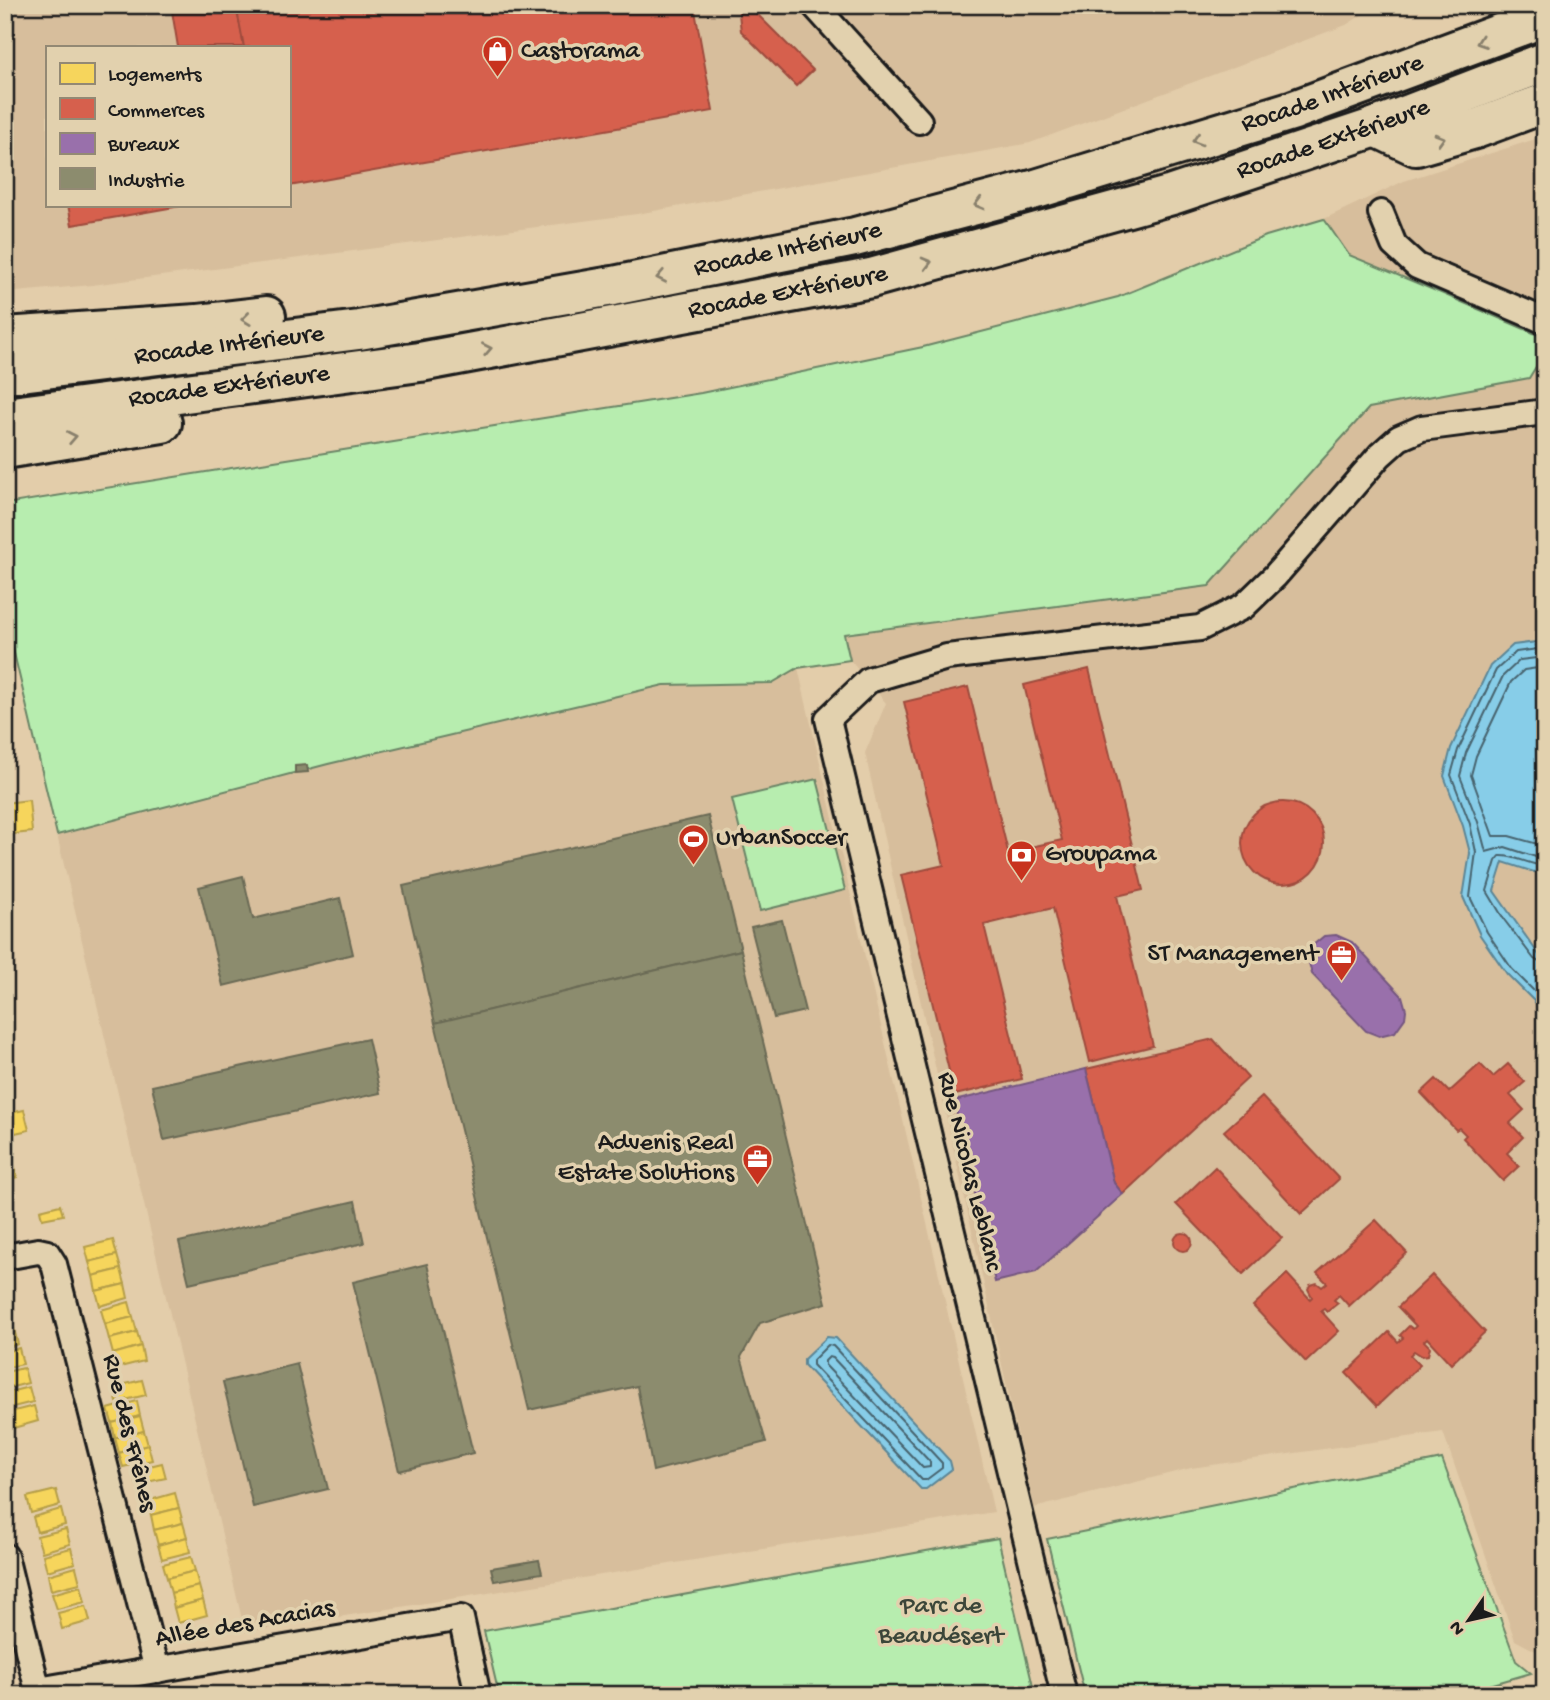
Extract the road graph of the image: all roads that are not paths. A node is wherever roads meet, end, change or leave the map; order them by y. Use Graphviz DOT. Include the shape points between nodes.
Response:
graph roads {
  1 [pos="814,5"];
  2 [pos="1545,17"];
  3 [pos="1545,62"];
  4 [pos="1545,103"];
  5 [pos="919,121"];
  6 [pos="1376,127"];
  7 [pos="1381,213"];
  8 [pos="1545,321"];
  9 [pos="359,330"];
  10 [pos="5,331"];
  11 [pos="77,332"];
  12 [pos="5,337"];
  13 [pos="420,362"];
  14 [pos="5,374"];
  15 [pos="1545,412"];
  16 [pos="5,417"];
  17 [pos="5,449"];
  18 [pos="5,1257"];
  19 [pos="5,1556"];
  20 [pos="158,1670"];
  21 [pos="39,1692"];
  22 [pos="478,1695"];
  23 [pos="1064,1695"];
  1 -- 5 [label="street"];
  2 -- 9 [label="highway, Rocade Intérieure, one-way" via="1294,110 1036,189 855,237"];
  3 -- 6 [label="highway, Rocade Extérieure"];
  6 -- 4 [label="highway, one-way" via="1416,146"];
  13 -- 6 [label="highway, Rocade Extérieure, one-way" via="871,278 1172,195"];
  7 -- 8 [label="street" via="1394,245 1417,266"];
  9 -- 11 [label="highway, one-way" via="309,311"];
  9 -- 14 [label="highway, Rocade Intérieure"];
  10 -- 11 [label="highway"];
  11 -- 12 [label="highway"];
  13 -- 16 [label="highway, Rocade Extérieure"];
  17 -- 13 [label="highway, one-way" via="358,393"];
  15 -- 23 [label="street, Rue Nicolas Leblanc" via="1422,428 1399,438 1244,606 1200,628 947,657 869,680 828,719"];
  18 -- 20 [label="street, Rue des Frênes" via="38,1251 47,1253 54,1264"];
  19 -- 21 [label="street"];
  20 -- 21 [label="street, Allée des Acacias"];
  20 -- 22 [label="street, Allée des Acacias" via="461,1618"];
}
